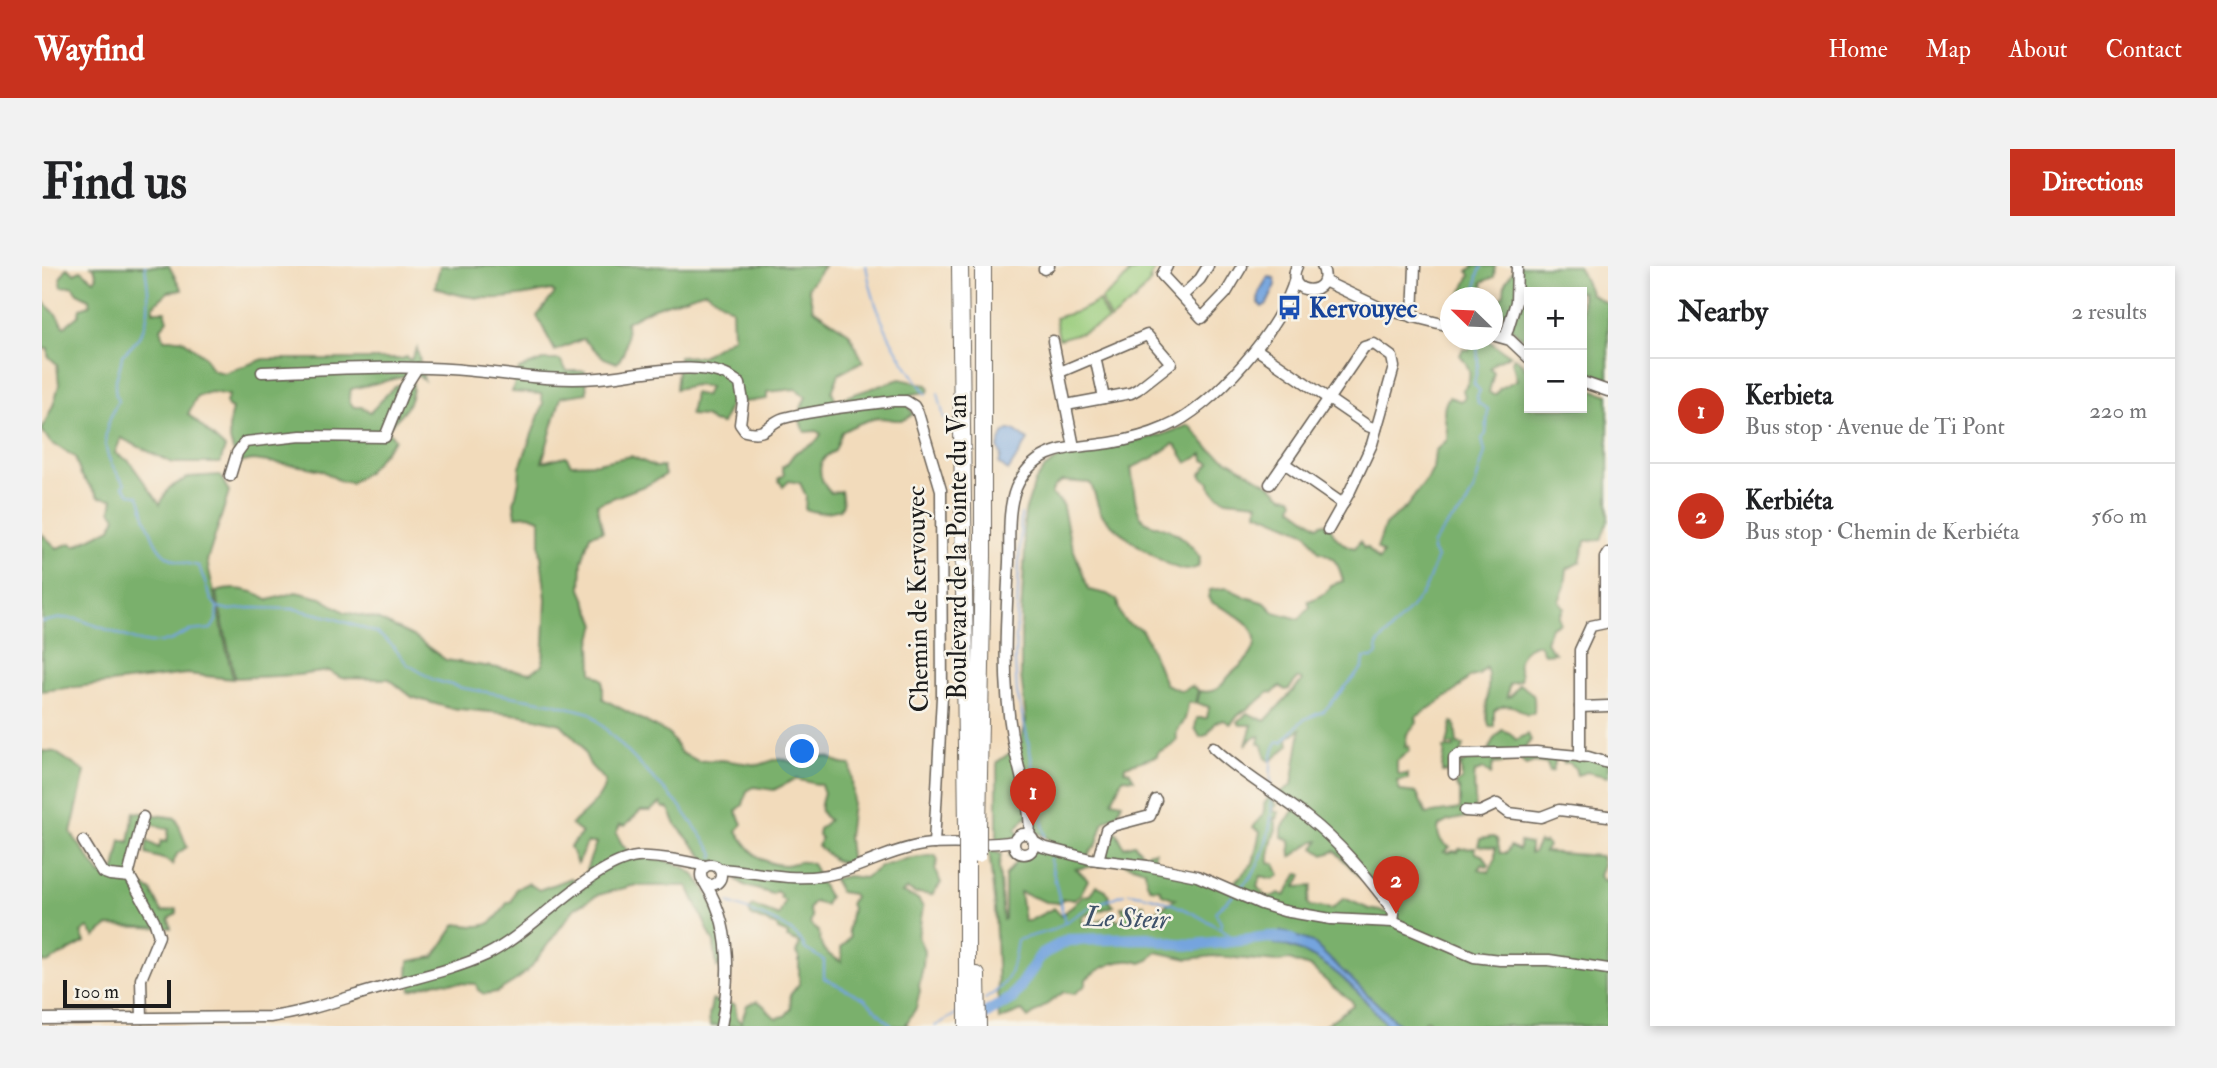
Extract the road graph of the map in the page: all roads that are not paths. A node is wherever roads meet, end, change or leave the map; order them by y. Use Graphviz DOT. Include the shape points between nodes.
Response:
graph roads {
  1 [pos="960,266"];
  2 [pos="983,266"];
  3 [pos="1167,266"];
  4 [pos="1208,266"];
  5 [pos="1242,266"];
  6 [pos="1287,266"];
  7 [pos="1415,266"];
  8 [pos="1517,266"];
  9 [pos="1325,271"];
  10 [pos="1295,273"];
  11 [pos="1307,290"];
  12 [pos="1182,296"];
  13 [pos="1285,305"];
  14 [pos="1413,317"];
  15 [pos="1440,323"];
  16 [pos="1505,338"];
  17 [pos="1053,341"];
  18 [pos="1255,349"];
  19 [pos="1524,354"];
  20 [pos="1096,357"];
  21 [pos="417,368"];
  22 [pos="262,372"];
  23 [pos="1060,372"];
  24 [pos="1587,384"];
  25 [pos="1608,391"];
  26 [pos="1104,398"];
  27 [pos="1329,398"];
  28 [pos="1066,405"];
  29 [pos="1376,429"];
  30 [pos="1074,447"];
  31 [pos="1284,463"];
  32 [pos="230,476"];
  33 [pos="1270,484"];
  34 [pos="1343,504"];
  35 [pos="1328,530"];
  36 [pos="1608,553"];
  37 [pos="1607,623"];
  38 [pos="1608,706"];
  39 [pos="1580,707"];
  40 [pos="1213,747"];
  41 [pos="1580,757"];
  42 [pos="1608,763"];
  43 [pos="1454,774"];
  44 [pos="1156,800"];
  45 [pos="1465,811"];
  46 [pos="1608,816"];
  47 [pos="143,817"];
  48 [pos="973,829"];
  49 [pos="83,841"];
  50 [pos="1027,843"];
  51 [pos="934,844"];
  52 [pos="972,853"];
  53 [pos="1098,860"];
  54 [pos="128,876"];
  55 [pos="712,876"];
  56 [pos="1393,922"];
  57 [pos="1608,969"];
  58 [pos="972,990"];
  59 [pos="142,1018"];
  60 [pos="42,1019"];
  61 [pos="721,1026"];
  62 [pos="967,1026"];
  63 [pos="978,1026"];
  1 -- 48 [label="highway, Boulevard de la Pointe du Van"];
  2 -- 48 [label="highway, Boulevard de la Pointe du Van" via="983,556"];
  3 -- 12 [label="street" via="1162,275"];
  4 -- 12 [label="street"];
  5 -- 12 [label="street" via="1226,293 1202,318"];
  6 -- 10 [label="street"];
  7 -- 14 [label="street"];
  8 -- 16 [label="street" via="1516,307"];
  9 -- 11 [label="street" via="1316,289"];
  9 -- 14 [label="street" via="1377,307"];
  10 -- 11 [label="street" via="1300,287"];
  10 -- 13 [label="street"];
  11 -- 13 [label="street"];
  13 -- 18 [label="street"];
  14 -- 15 [label="street"];
  16 -- 19 [label="street"];
  17 -- 23 [label="street"];
  18 -- 27 [label="street"];
  18 -- 30 [label="street" via="1205,403 1175,423 1130,439"];
  20 -- 23 [label="street"];
  20 -- 26 [label="street"];
  20 -- 26 [label="street" via="1148,335 1171,363 1139,389"];
  21 -- 22 [label="street, Chemin de Kervouyec"];
  21 -- 32 [label="street" via="385,437 301,436 245,442"];
  21 -- 51 [label="street, Chemin de Kervouyec" via="558,379 705,369 740,384 740,424 751,432 766,431 784,418 892,401 914,406 941,491 942,729"];
  23 -- 28 [label="street"];
  24 -- 25 [label="street"];
  26 -- 28 [label="street"];
  27 -- 29 [label="street"];
  27 -- 29 [label="street" via="1364,347 1375,344 1394,362"];
  27 -- 31 [label="street"];
  28 -- 30 [label="street"];
  29 -- 34 [label="street"];
  30 -- 50 [label="street" via="1053,451 1035,462 1019,482 1012,503 1005,680 1028,819"];
  31 -- 33 [label="street"];
  31 -- 34 [label="street"];
  34 -- 35 [label="street"];
  36 -- 37 [label="street"];
  37 -- 39 [label="street" via="1591,626 1581,647"];
  38 -- 39 [label="street"];
  39 -- 41 [label="street"];
  40 -- 56 [label="street" via="1334,839 1389,905"];
  41 -- 42 [label="street"];
  41 -- 43 [label="street" via="1536,752 1460,754 1454,758"];
  44 -- 53 [label="street" via="1150,816 1106,830"];
  45 -- 46 [label="street" via="1480,812 1497,804 1509,813 1541,817 1559,810"];
  47 -- 54 [label="street"];
  48 -- 52 [label="highway, bridge"];
  49 -- 54 [label="street" via="102,872"];
  50 -- 51 [label="street"];
  50 -- 53 [label="street"];
  51 -- 55 [label="street" via="814,877 734,871"];
  52 -- 58 [label="highway"];
  52 -- 58 [label="highway" via="977,952"];
  53 -- 56 [label="street" via="1188,874 1305,916"];
  54 -- 59 [label="street" via="159,936 141,979"];
  55 -- 59 [label="street" via="676,862 627,859 499,947 439,972 283,1015"];
  55 -- 61 [label="street" via="728,971"];
  56 -- 57 [label="street" via="1474,957 1549,960"];
  58 -- 62 [label="highway"];
  58 -- 63 [label="highway"];
  59 -- 60 [label="street"];
}
